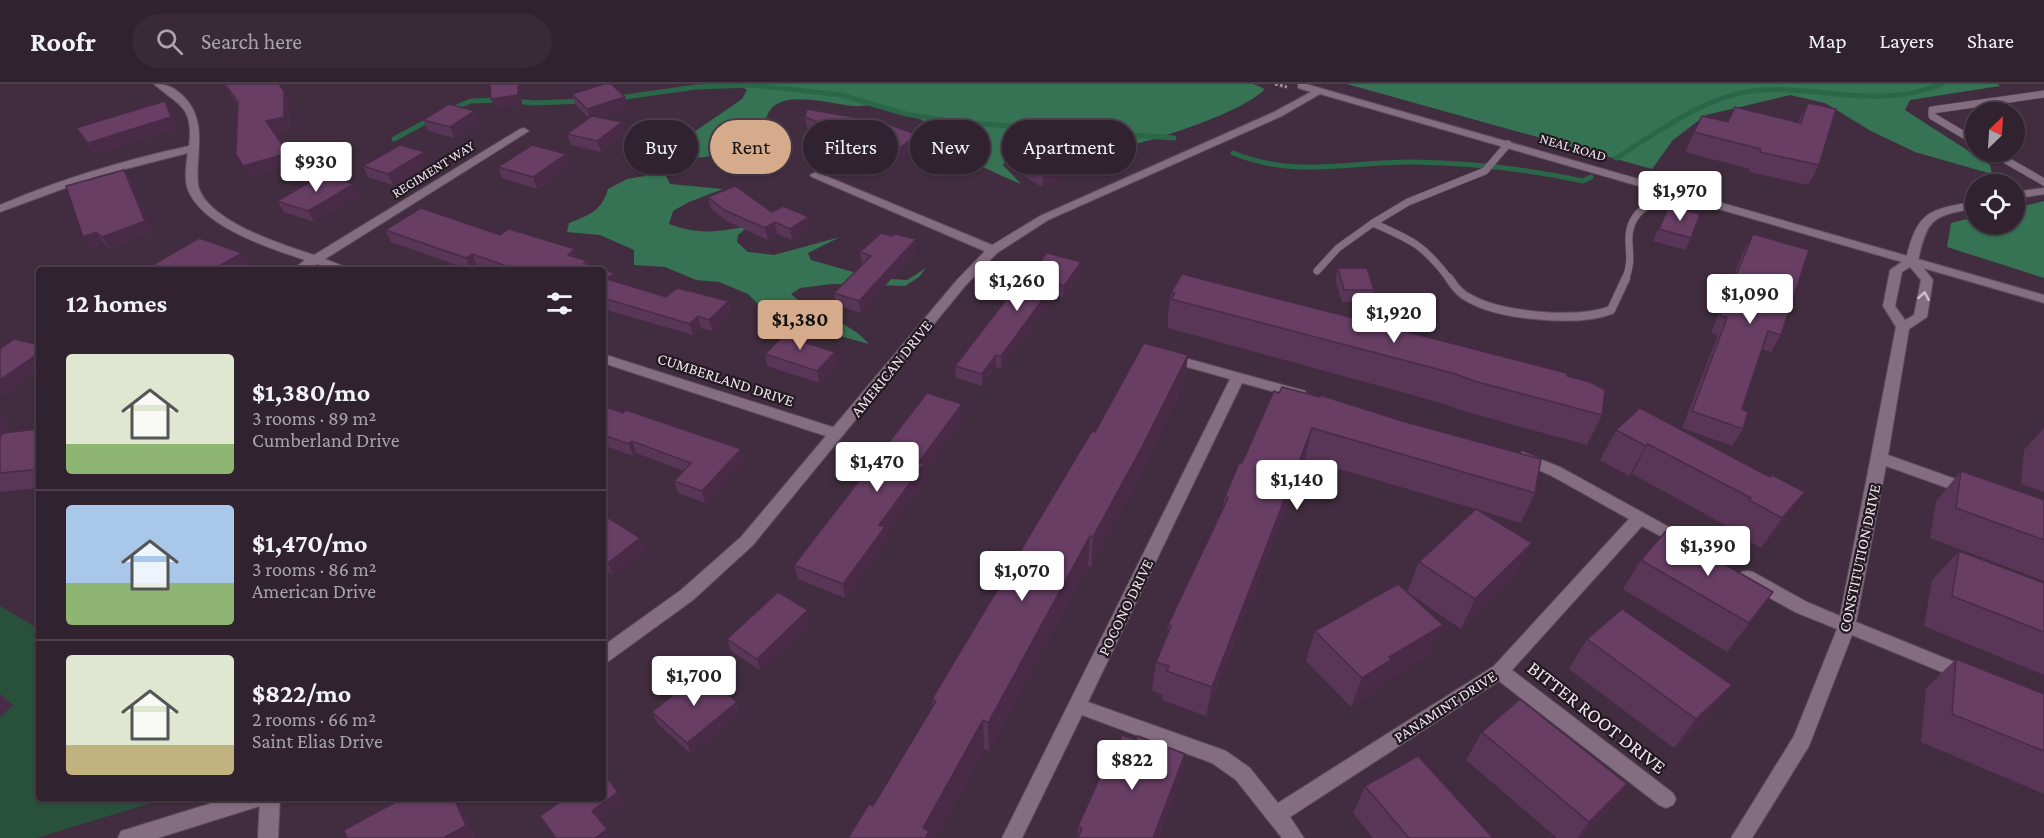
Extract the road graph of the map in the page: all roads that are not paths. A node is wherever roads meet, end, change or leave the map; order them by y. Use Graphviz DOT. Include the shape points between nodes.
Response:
graph roads {
  1 [pos="159,84"];
  2 [pos="1296,85"];
  3 [pos="1318,91"];
  4 [pos="2044,94"];
  5 [pos="1988,102"];
  6 [pos="1965,105"];
  7 [pos="524,131"];
  8 [pos="1965,136"];
  9 [pos="1508,144"];
  10 [pos="192,149"];
  11 [pos="2009,162"];
  12 [pos="816,175"];
  13 [pos="2044,182"];
  14 [pos="2044,191"];
  15 [pos="1680,194"];
  16 [pos="2025,194"];
  17 [pos="1965,207"];
  18 [pos="0,209"];
  19 [pos="1373,223"];
  20 [pos="993,250"];
  21 [pos="316,259"];
  22 [pos="1912,261"];
  23 [pos="303,267"];
  24 [pos="339,267"];
  25 [pos="1317,271"];
  26 [pos="2044,299"];
  27 [pos="1903,327"];
  28 [pos="1149,352"];
  29 [pos="606,359"];
  30 [pos="1238,377"];
  31 [pos="1317,399"];
  32 [pos="837,434"];
  33 [pos="1510,453"];
  34 [pos="1880,458"];
  35 [pos="1990,496"];
  36 [pos="1640,518"];
  37 [pos="1690,546"];
  38 [pos="1730,568"];
  39 [pos="1846,626"];
  40 [pos="606,654"];
  41 [pos="1500,670"];
  42 [pos="1980,680"];
  43 [pos="1077,705"];
  44 [pos="1666,799"];
  45 [pos="248,801"];
  46 [pos="270,801"];
  47 [pos="1276,815"];
  48 [pos="128,838"];
  49 [pos="268,838"];
  50 [pos="1012,838"];
  51 [pos="1294,838"];
  52 [pos="1741,838"];
  1 -- 10 [label="street" via="188,106 194,120"];
  2 -- 3 [label="street, NEAL ROAD"];
  3 -- 9 [label="street, NEAL ROAD"];
  3 -- 20 [label="street, AMERICAN DRIVE" via="1278,114 1044,218"];
  4 -- 5 [label="lane"];
  6 -- 8 [label="lane" via="1932,110 1932,116"];
  7 -- 21 [label="street, REGIMENT WAY"];
  9 -- 15 [label="street, NEAL ROAD"];
  9 -- 19 [label="lane" via="1485,171 1408,202"];
  10 -- 18 [label="street" via="105,169"];
  10 -- 21 [label="street" via="193,190 213,214 238,229"];
  11 -- 13 [label="lane"];
  12 -- 20 [label="street"];
  14 -- 16 [label="street"];
  15 -- 19 [label="lane" via="1642,206 1634,215 1629,228 1630,269 1613,298 1611,310 1591,317 1524,313 1482,305 1451,283 1429,252"];
  15 -- 22 [label="street, NEAL ROAD"];
  17 -- 22 [label="street" via="1924,221"];
  19 -- 25 [label="lane" via="1338,248"];
  20 -- 32 [label="street, AMERICAN DRIVE" via="961,283"];
  21 -- 23 [label="street, REGIMENT WAY"];
  21 -- 24 [label="street"];
  22 -- 26 [label="street, NEAL ROAD"];
  22 -- 27 [label="street" via="1896,270 1889,306"];
  27 -- 22 [label="street, one-way" via="1920,317 1927,280"];
  27 -- 34 [label="street, CONSTITUTION DRIVE"];
  28 -- 30 [label="street"];
  29 -- 32 [label="street, CUMBERLAND DRIVE"];
  30 -- 31 [label="street"];
  30 -- 43 [label="street, POCONO DRIVE"];
  32 -- 40 [label="street, AMERICAN DRIVE" via="723,565"];
  33 -- 36 [label="street" via="1533,459"];
  34 -- 35 [label="street"];
  34 -- 39 [label="street, CONSTITUTION DRIVE"];
  36 -- 37 [label="street"];
  36 -- 41 [label="street, PANAMINT DRIVE"];
  38 -- 39 [label="street" via="1801,607"];
  39 -- 42 [label="street"];
  39 -- 52 [label="street, CONSTITUTION DRIVE" via="1802,740"];
  41 -- 44 [label="street, BITTER ROOT DRIVE"];
  41 -- 47 [label="street, PANAMINT DRIVE"];
  43 -- 47 [label="street" via="1219,758 1243,774"];
  43 -- 50 [label="street, POCONO DRIVE"];
  45 -- 48 [label="street"];
  46 -- 49 [label="street"];
  47 -- 51 [label="street"];
}
